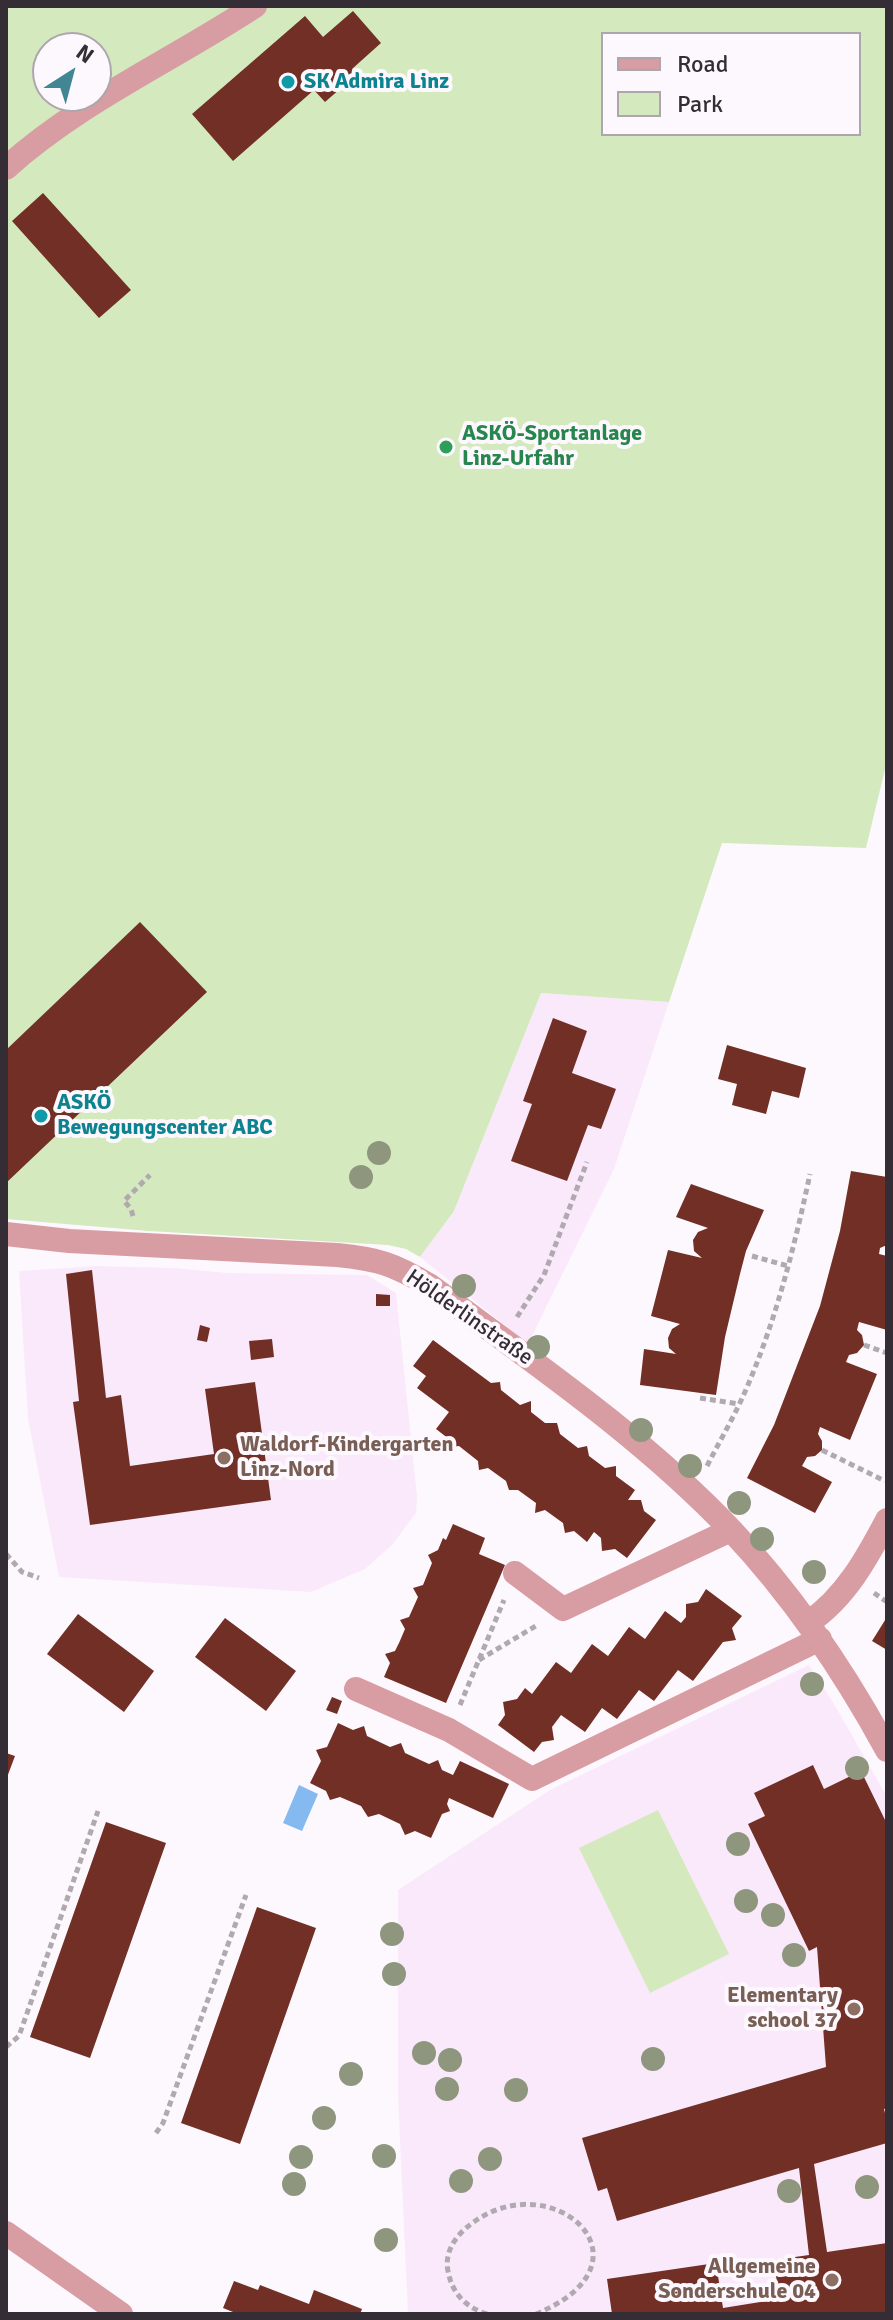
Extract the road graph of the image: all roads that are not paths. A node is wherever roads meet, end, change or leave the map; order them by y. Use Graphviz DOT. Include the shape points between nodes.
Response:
graph roads {
  1 [pos="255,6"];
  2 [pos="6,168"];
  3 [pos="6,1234"];
  4 [pos="887,1520"];
  5 [pos="731,1530"];
  6 [pos="512,1581"];
  7 [pos="814,1631"];
  8 [pos="356,1689"];
  9 [pos="887,1750"];
  10 [pos="6,2233"];
  11 [pos="113,2312"];
  1 -- 2 [label="street" via="43,137"];
  3 -- 5 [label="street, Hölderlinstraße" via="337,1255 376,1259 404,1270 621,1431"];
  4 -- 7 [label="street"];
  5 -- 6 [label="street" via="563,1609"];
  5 -- 7 [label="street, Hölderlinstraße"];
  7 -- 8 [label="street" via="532,1779 449,1730"];
  7 -- 9 [label="street, Hölderlinstraße"];
  10 -- 11 [label="street"];
}
